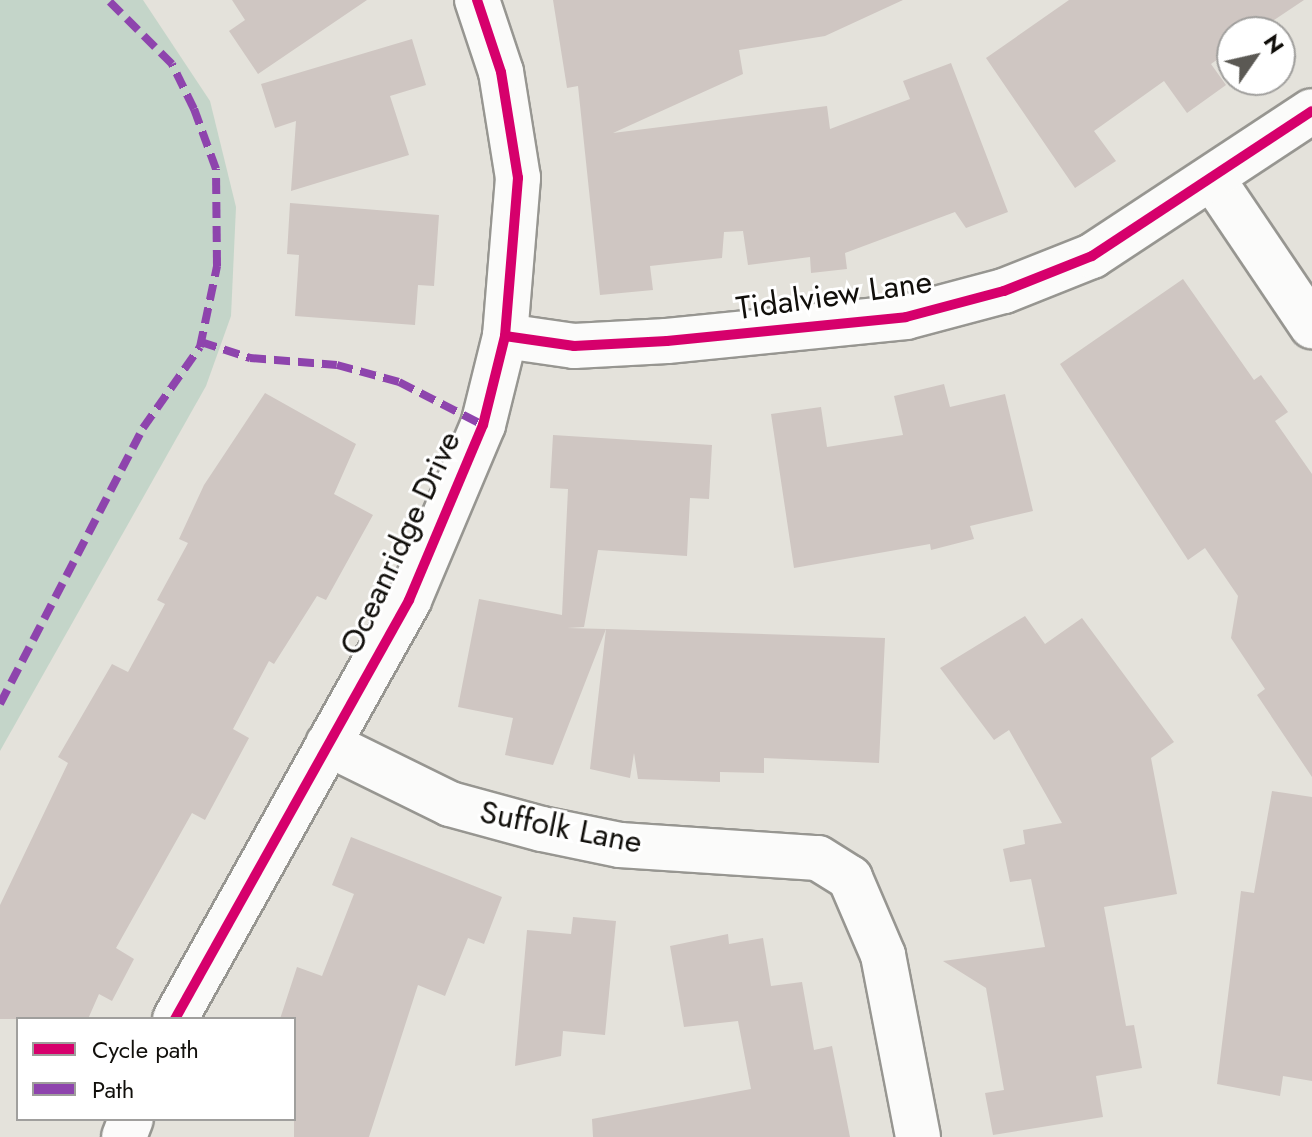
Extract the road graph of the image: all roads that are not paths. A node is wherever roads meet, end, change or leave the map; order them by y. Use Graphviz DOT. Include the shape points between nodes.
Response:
graph roads {
  1 [pos="477,0"];
  2 [pos="1312,111"];
  3 [pos="1212,178"];
  4 [pos="1312,326"];
  5 [pos="505,336"];
  6 [pos="328,744"];
  7 [pos="176,1017"];
  8 [pos="918,1137"];
  1 -- 5 [label="street, Oceanridge Drive" via="501,72 518,178"];
  2 -- 3 [label="street, Tidalview Lane"];
  3 -- 4 [label="street"];
  3 -- 5 [label="street, Tidalview Lane" via="1092,256 1004,291 906,317 620,344"];
  5 -- 6 [label="street, Oceanridge Drive" via="462,487"];
  6 -- 7 [label="street, Oceanridge Drive"];
  6 -- 8 [label="street, Suffolk Lane" via="450,804 542,829 620,845 818,858 850,878 883,955"];
}
